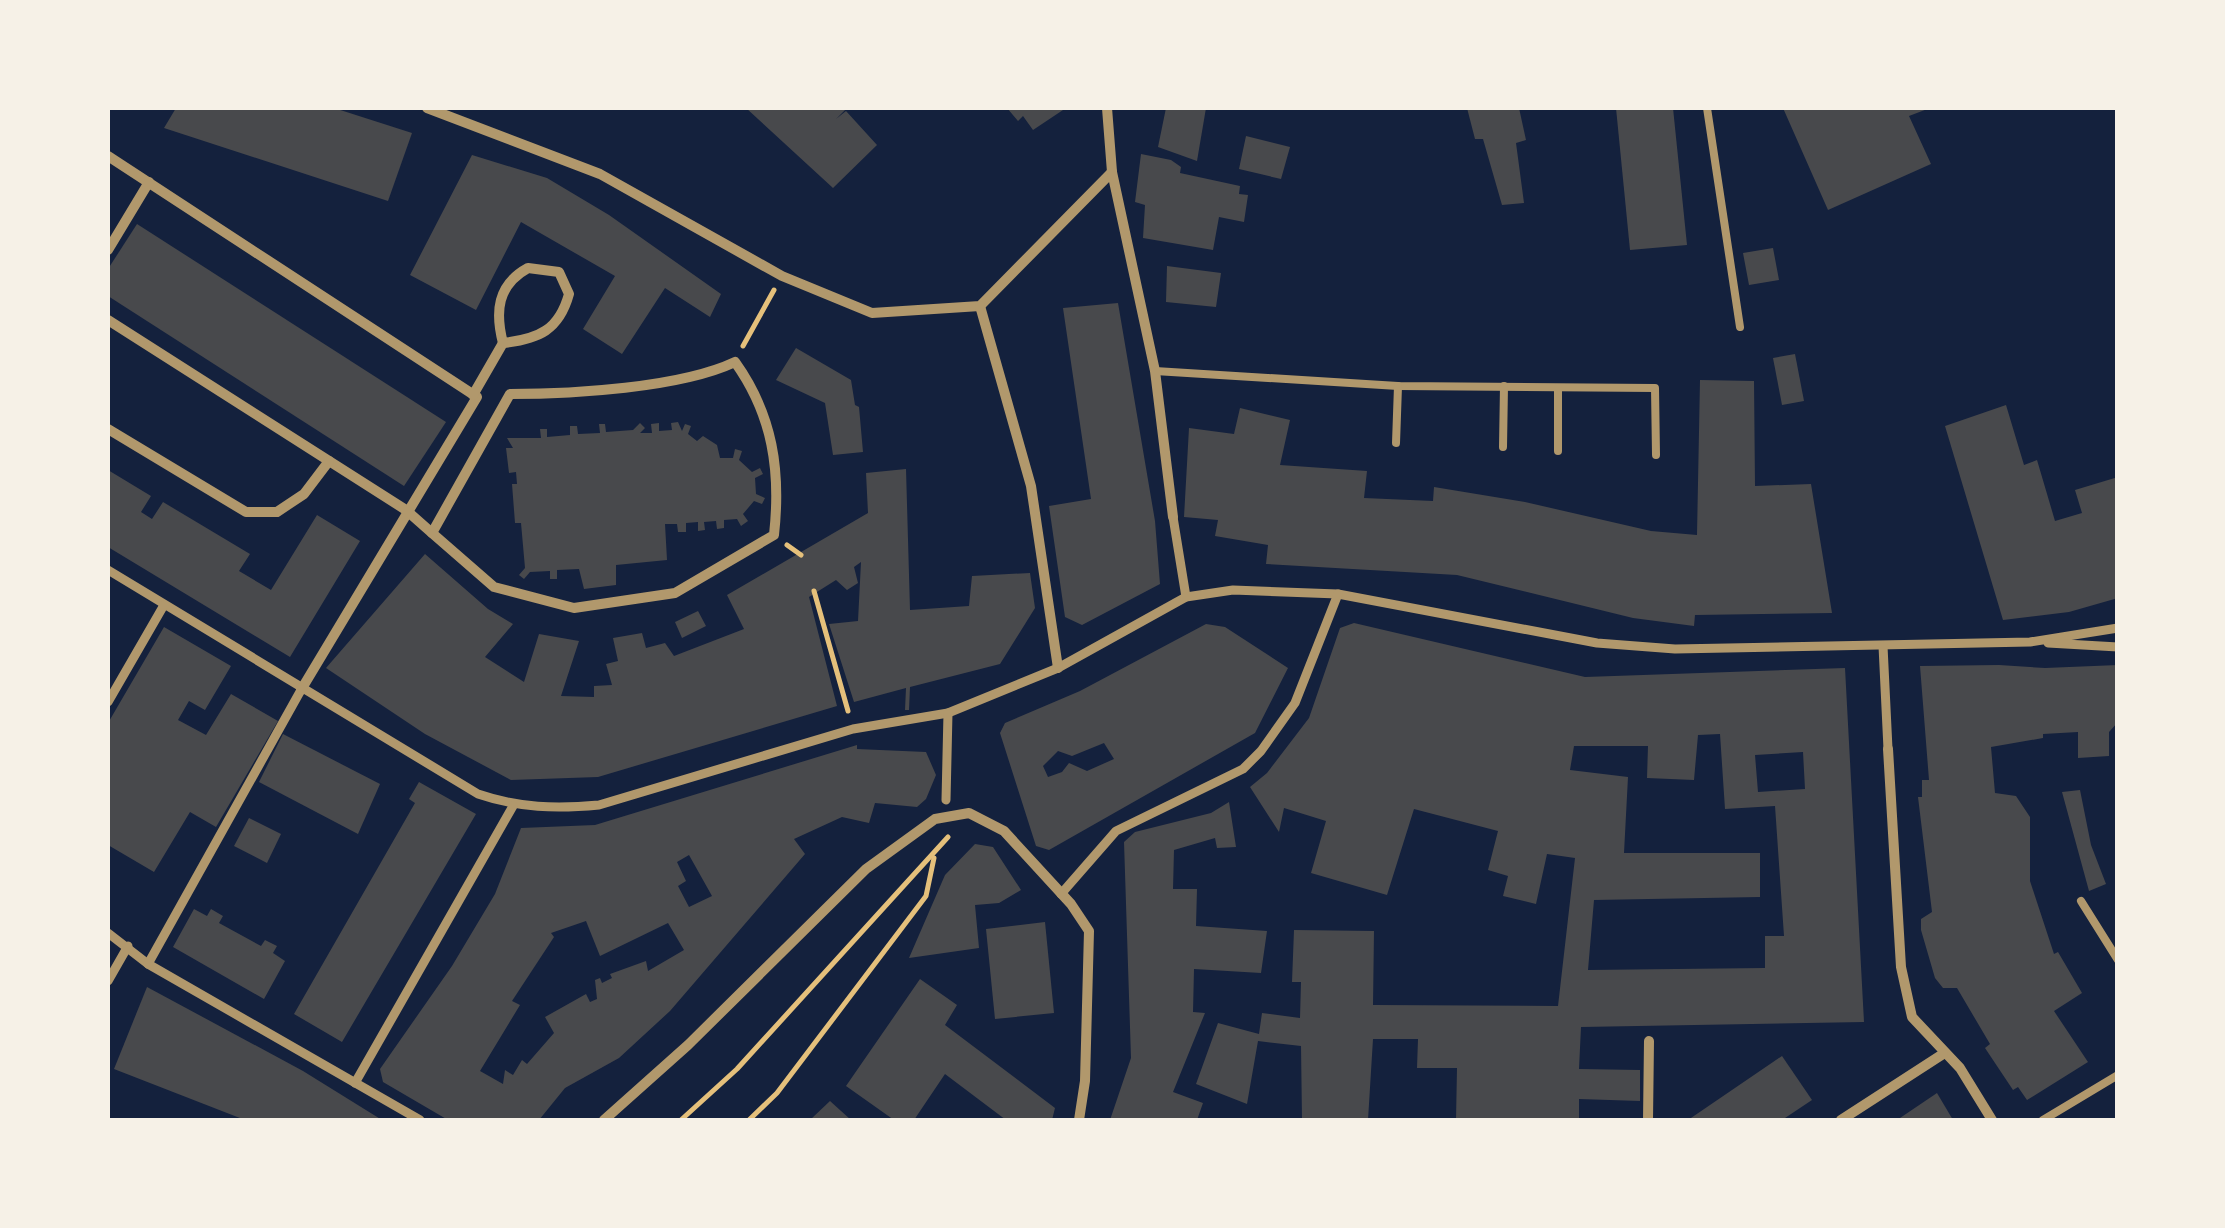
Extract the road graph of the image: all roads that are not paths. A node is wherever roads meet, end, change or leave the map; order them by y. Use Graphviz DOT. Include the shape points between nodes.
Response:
graph roads {
  1 [pos="427,108"];
  2 [pos="1107,108"];
  3 [pos="1707,108"];
  4 [pos="108,156"];
  5 [pos="1112,172"];
  6 [pos="149,182"];
  7 [pos="108,250"];
  8 [pos="980,306"];
  9 [pos="108,320"];
  10 [pos="1740,327"];
  11 [pos="503,343"];
  12 [pos="1155,371"];
  13 [pos="1398,386"];
  14 [pos="1504,386"];
  15 [pos="1558,388"];
  16 [pos="475,396"];
  17 [pos="108,428"];
  18 [pos="1396,443"];
  19 [pos="1503,447"];
  20 [pos="1558,451"];
  21 [pos="1656,455"];
  22 [pos="329,461"];
  23 [pos="406,510"];
  24 [pos="1172,517"];
  25 [pos="432,533"];
  26 [pos="108,570"];
  27 [pos="1338,594"];
  28 [pos="1186,597"];
  29 [pos="164,605"];
  30 [pos="2118,628"];
  31 [pos="2030,642"];
  32 [pos="1883,646"];
  33 [pos="2118,647"];
  34 [pos="1058,668"];
  35 [pos="301,690"];
  36 [pos="108,702"];
  37 [pos="948,713"];
  38 [pos="1888,749"];
  39 [pos="946,800"];
  40 [pos="513,806"];
  41 [pos="1061,894"];
  42 [pos="2080,901"];
  43 [pos="108,932"];
  44 [pos="128,946"];
  45 [pos="2118,960"];
  46 [pos="148,964"];
  47 [pos="108,981"];
  48 [pos="1649,1041"];
  49 [pos="1943,1054"];
  50 [pos="2118,1074"];
  51 [pos="356,1082"];
  52 [pos="420,1120"];
  53 [pos="604,1120"];
  54 [pos="1079,1120"];
  55 [pos="1648,1120"];
  56 [pos="1841,1120"];
  57 [pos="1992,1120"];
  58 [pos="2042,1120"];
  1 -- 8 [label="street" via="600,174 782,276 872,313"];
  2 -- 5 [label="street"];
  3 -- 10 [label="lane"];
  4 -- 6 [label="street"];
  5 -- 8 [label="street"];
  5 -- 12 [label="street"];
  6 -- 7 [label="street"];
  6 -- 16 [label="street"];
  8 -- 34 [label="street" via="1031,486"];
  9 -- 22 [label="street"];
  11 -- 11 [label="street" via="555,326 569,294 559,272 528,268 506,287 498,312"];
  11 -- 16 [label="street"];
  12 -- 13 [label="lane"];
  12 -- 24 [label="street"];
  13 -- 14 [label="lane"];
  13 -- 18 [label="lane"];
  14 -- 15 [label="lane"];
  14 -- 19 [label="lane"];
  15 -- 20 [label="lane"];
  15 -- 21 [label="lane" via="1655,388"];
  16 -- 23 [label="street"];
  17 -- 22 [label="street" via="246,512 277,512 304,494"];
  22 -- 23 [label="street"];
  23 -- 25 [label="street"];
  23 -- 35 [label="street"];
  24 -- 28 [label="street"];
  25 -- 25 [label="street" via="510,394 708,374 735,362 758,394 770,429 778,502 774,536 675,593 574,608 494,587"];
  26 -- 29 [label="street"];
  27 -- 28 [label="street" via="1233,590"];
  27 -- 32 [label="street" via="1597,642"];
  27 -- 41 [label="street" via="1296,703 1261,751 1243,769 1116,832"];
  28 -- 34 [label="street"];
  29 -- 35 [label="street"];
  29 -- 36 [label="street"];
  30 -- 31 [label="street"];
  31 -- 32 [label="street"];
  31 -- 33 [label="street"];
  32 -- 38 [label="street"];
  34 -- 37 [label="street"];
  35 -- 40 [label="street" via="478,794"];
  35 -- 46 [label="street"];
  37 -- 39 [label="street"];
  37 -- 40 [label="street" via="852,729 599,805"];
  38 -- 49 [label="street" via="1901,968 1912,1017"];
  40 -- 51 [label="street"];
  41 -- 53 [label="street" via="992,822 969,813 948,815 866,869"];
  41 -- 54 [label="street" via="1081,916 1091,942"];
  42 -- 45 [label="lane"];
  43 -- 44 [label="street"];
  44 -- 46 [label="street"];
  44 -- 47 [label="street"];
  46 -- 51 [label="street"];
  48 -- 55 [label="street"];
  49 -- 56 [label="street"];
  49 -- 57 [label="street" via="1960,1068"];
  50 -- 58 [label="lane"];
  51 -- 52 [label="street"];
}
